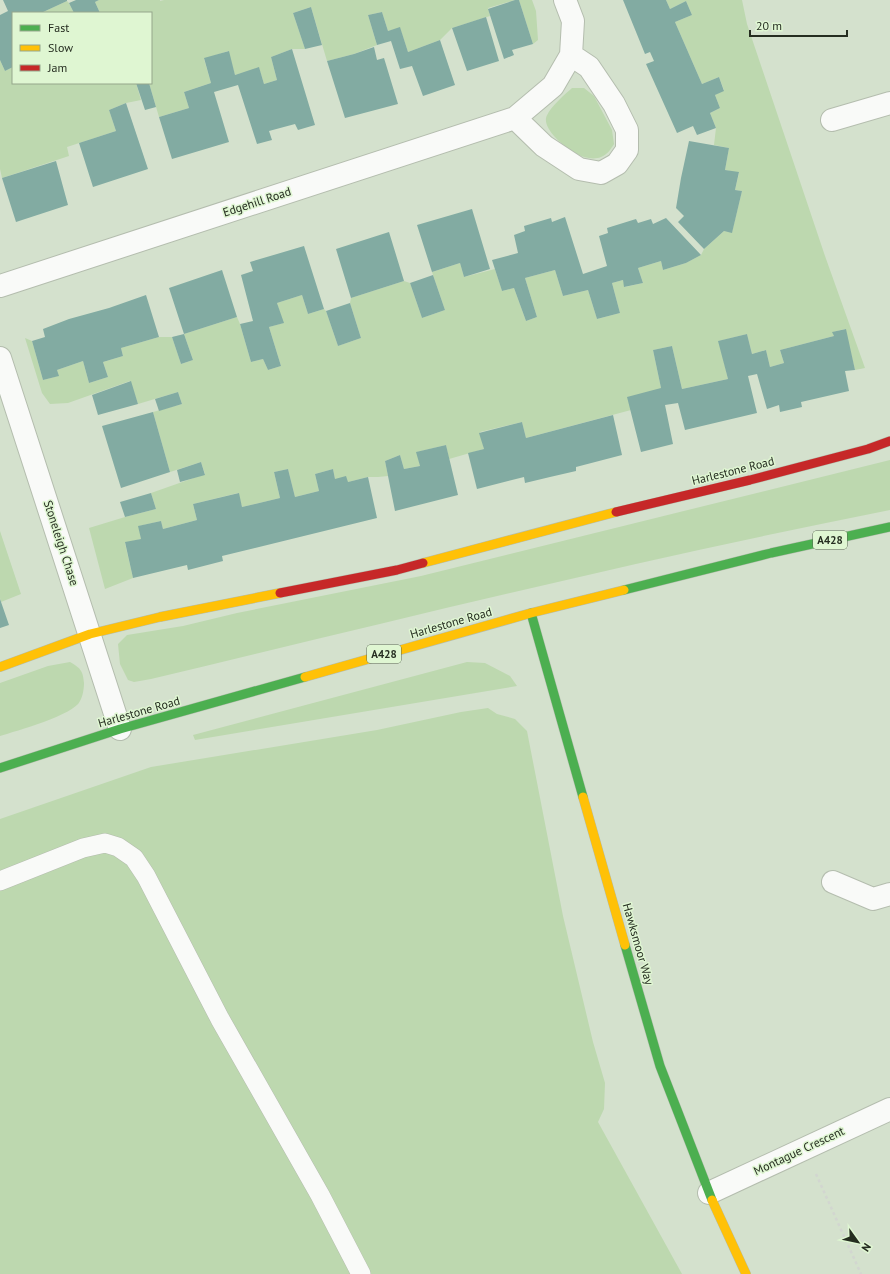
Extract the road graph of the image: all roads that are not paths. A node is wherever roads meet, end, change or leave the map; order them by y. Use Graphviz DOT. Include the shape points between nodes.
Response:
graph roads {
  1 [pos="565,0"];
  2 [pos="571,55"];
  3 [pos="890,103"];
  4 [pos="515,118"];
  5 [pos="832,120"];
  6 [pos="0,286"];
  7 [pos="0,358"];
  8 [pos="890,441"];
  9 [pos="890,527"];
  10 [pos="531,613"];
  11 [pos="90,634"];
  12 [pos="0,667"];
  13 [pos="120,729"];
  14 [pos="0,768"];
  15 [pos="0,881"];
  16 [pos="833,882"];
  17 [pos="890,894"];
  18 [pos="890,1109"];
  19 [pos="709,1193"];
  20 [pos="361,1274"];
  21 [pos="746,1274"];
  1 -- 2 [label="street" via="573,21"];
  2 -- 4 [label="street, Edgehill Road" via="553,86"];
  2 -- 4 [label="street" via="589,67 614,104 627,130 627,150 617,164 601,173 579,169 544,146"];
  3 -- 5 [label="street"];
  4 -- 6 [label="street, Edgehill Road"];
  7 -- 11 [label="street, Stoneleigh Chase"];
  8 -- 11 [label="street, Harlestone Road" via="868,450 632,508 397,570"];
  9 -- 10 [label="street, Harlestone Road / A428" via="771,553"];
  10 -- 13 [label="street, Harlestone Road / A428"];
  10 -- 19 [label="street, Hawksmoor Way" via="660,1066"];
  11 -- 12 [label="street, Harlestone Road"];
  11 -- 13 [label="street, Stoneleigh Chase"];
  13 -- 14 [label="street, Harlestone Road / A428"];
  15 -- 20 [label="lane" via="83,848 105,843 118,847 134,858"];
  16 -- 17 [label="street" via="873,899"];
  18 -- 19 [label="street, Montague Crescent"];
  19 -- 21 [label="street, Hawksmoor Way"];
}
